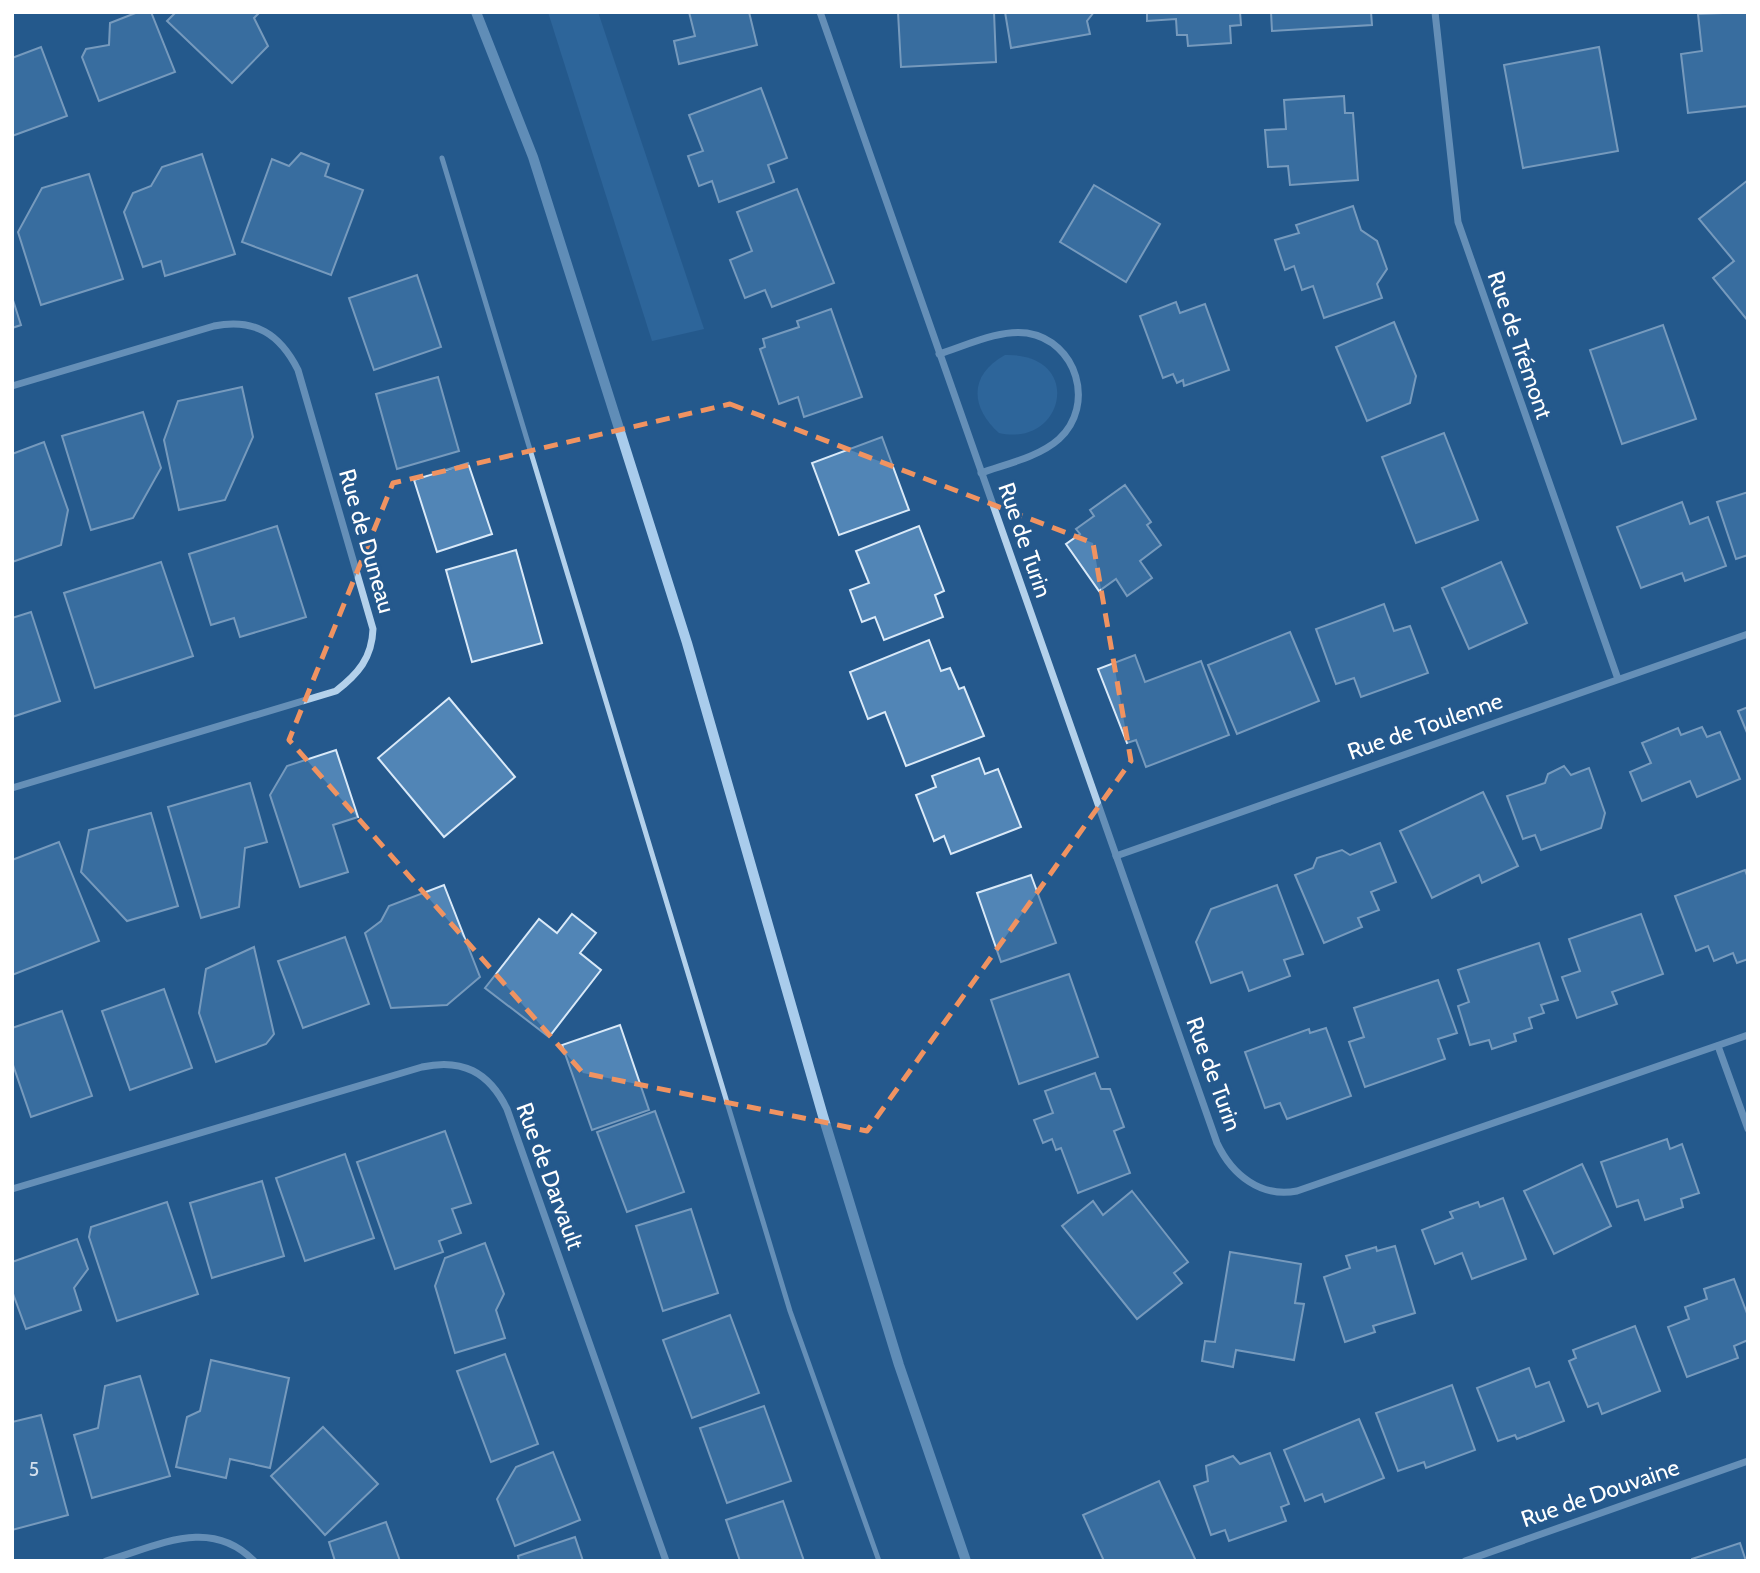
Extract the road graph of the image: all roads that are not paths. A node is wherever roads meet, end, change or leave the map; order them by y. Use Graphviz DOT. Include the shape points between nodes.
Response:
graph roads {
  1 [pos="820,12"];
  2 [pos="1435,12"];
  3 [pos="442,158"];
  4 [pos="939,354"];
  5 [pos="12,386"];
  6 [pos="981,473"];
  7 [pos="1748,634"];
  8 [pos="1618,679"];
  9 [pos="12,788"];
  10 [pos="1116,856"];
  11 [pos="1748,1035"];
  12 [pos="1718,1046"];
  13 [pos="1748,1129"];
  14 [pos="12,1189"];
  15 [pos="1748,1461"];
  16 [pos="106,1561"];
  17 [pos="254,1561"];
  18 [pos="666,1561"];
  19 [pos="879,1561"];
  20 [pos="1465,1561"];
  1 -- 4 [label="street, Rue de Turin"];
  2 -- 8 [label="street, Rue de Trémont" via="1458,222"];
  3 -- 19 [label="lane" via="790,1311"];
  4 -- 6 [label="street, Rue de Turin"];
  4 -- 6 [label="street, Rue de Turin" via="1025,333 1058,348 1078,378 1077,412 1068,431 1044,449"];
  5 -- 9 [label="street, Rue de Duneau" via="232,322 266,330 279,340 298,370 373,629 361,670 336,691"];
  6 -- 10 [label="street, Rue de Turin"];
  7 -- 8 [label="street, Rue de Toulenne"];
  8 -- 10 [label="street, Rue de Toulenne"];
  10 -- 12 [label="street, Rue de Turin" via="1217,1143 1235,1171 1265,1190 1297,1192"];
  11 -- 12 [label="street, Rue de Turin"];
  12 -- 13 [label="street"];
  14 -- 18 [label="street, Rue de Darvault" via="422,1068 456,1063 474,1070 489,1080 507,1109"];
  15 -- 20 [label="street, Rue de Douvaine"];
  16 -- 17 [label="street" via="200,1536 230,1542"];
}
